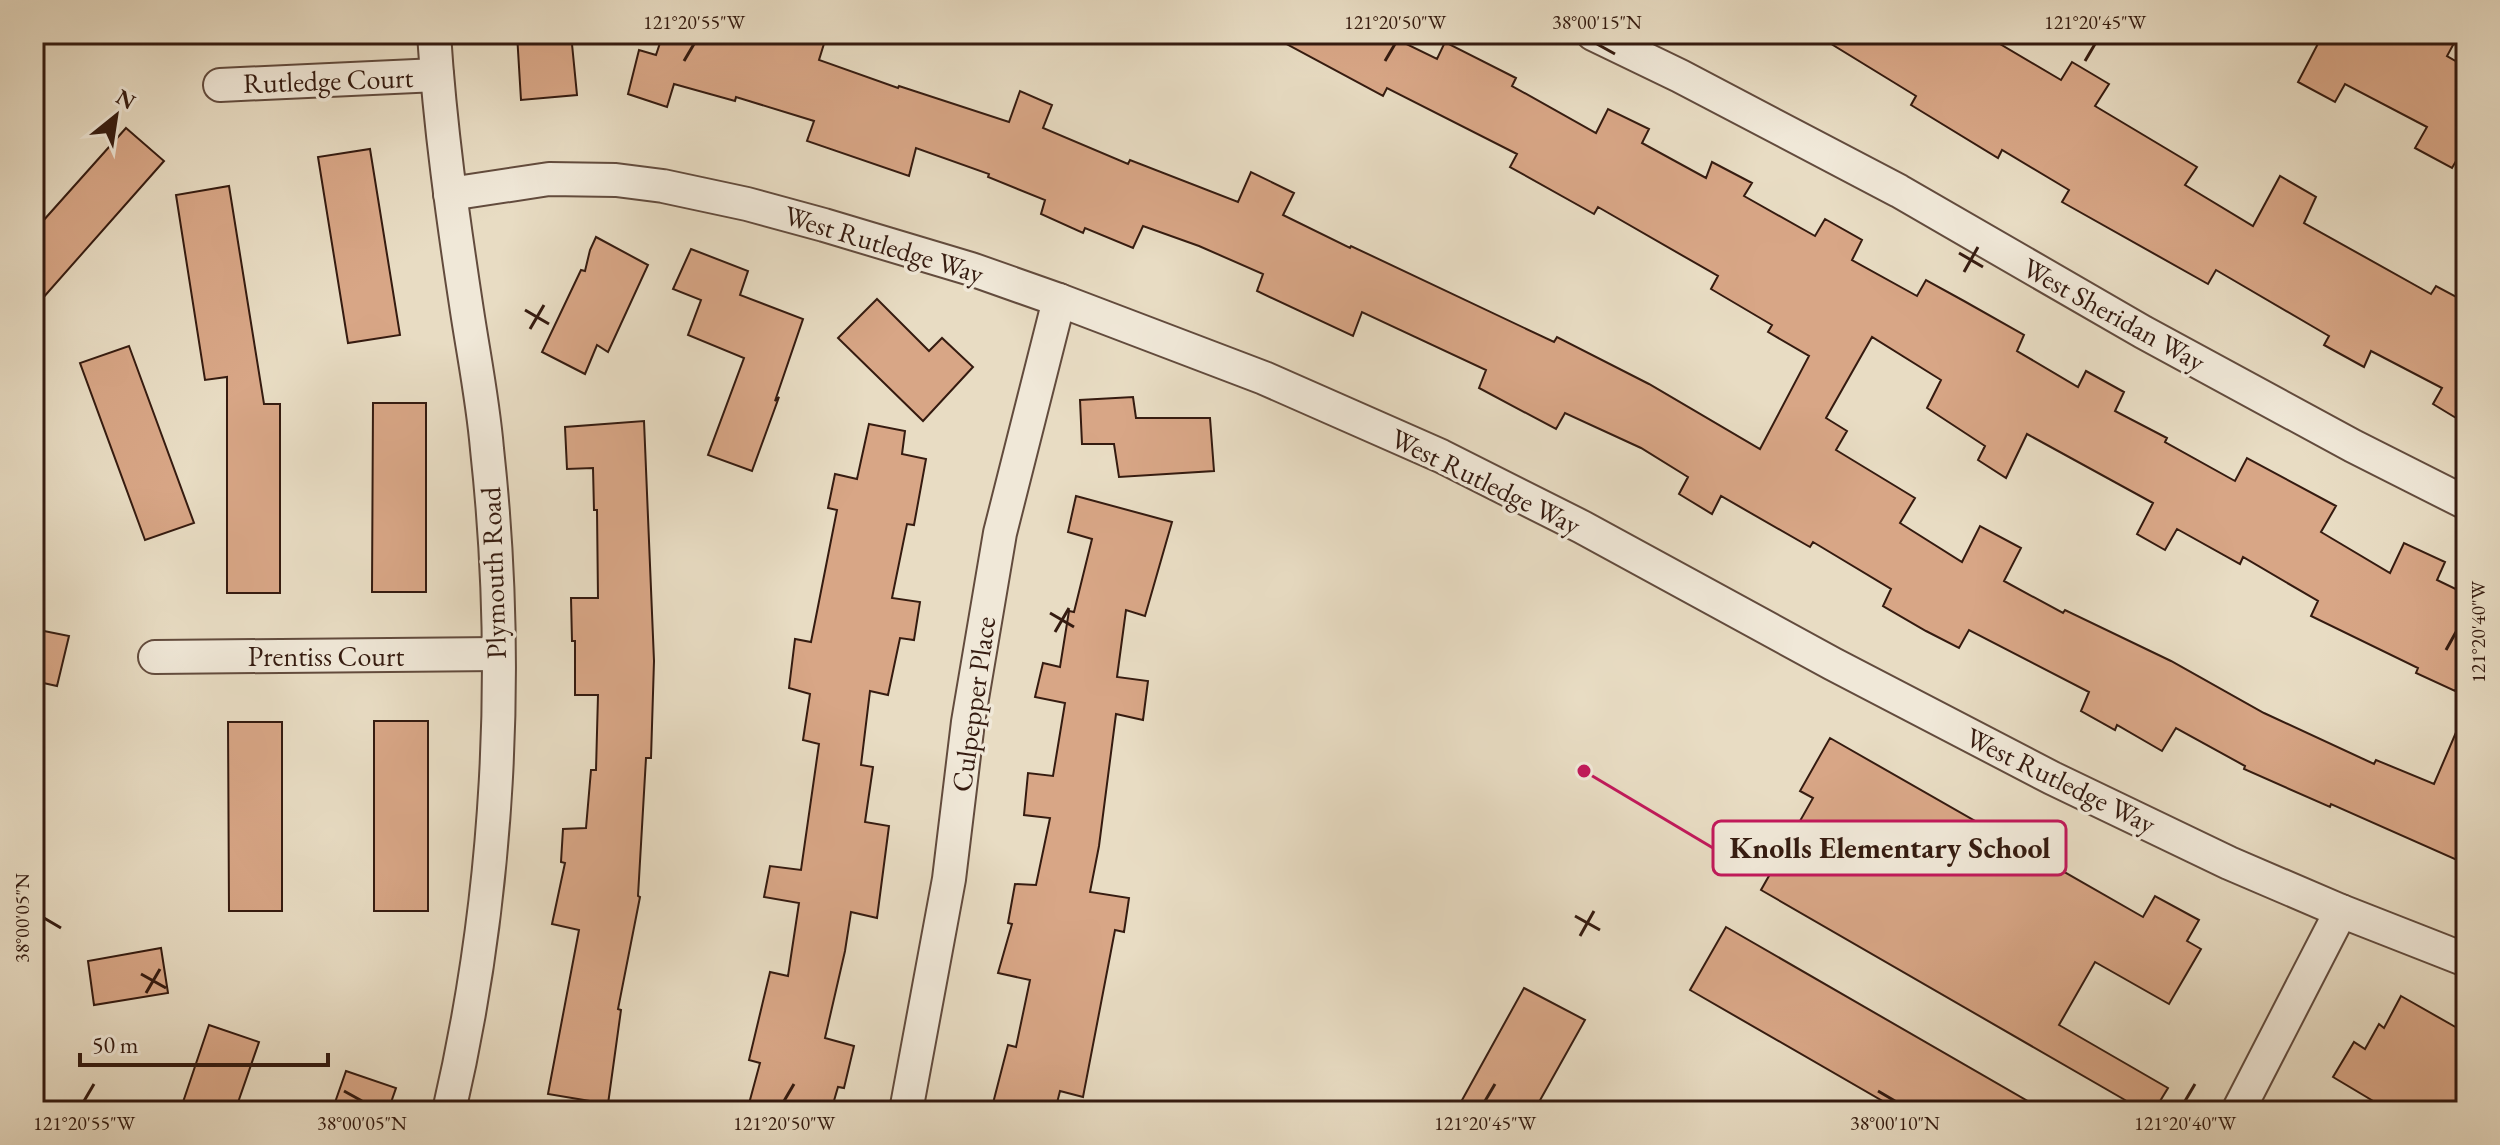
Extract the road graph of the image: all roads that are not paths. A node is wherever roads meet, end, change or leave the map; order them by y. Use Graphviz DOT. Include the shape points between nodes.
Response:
graph roads {
  1 [pos="434,34"];
  2 [pos="1593,34"];
  3 [pos="437,75"];
  4 [pos="220,85"];
  5 [pos="450,194"];
  6 [pos="1059,300"];
  7 [pos="2466,503"];
  8 [pos="498,654"];
  9 [pos="155,657"];
  10 [pos="2341,911"];
  11 [pos="2466,960"];
  12 [pos="449,1111"];
  13 [pos="906,1111"];
  14 [pos="2238,1111"];
  1 -- 3 [label="street, Plymouth Road"];
  2 -- 7 [label="street, West Sheridan Way" via="1899,191 2143,332"];
  3 -- 4 [label="street, Rutledge Court"];
  3 -- 5 [label="street, Plymouth Road"];
  5 -- 6 [label="street, West Rutledge Way" via="549,179 663,186 824,225"];
  5 -- 8 [label="street, Plymouth Road" via="487,446"];
  6 -- 10 [label="street, West Rutledge Way" via="1264,378 1441,456 2052,778"];
  6 -- 13 [label="street, Culpepper Place" via="1000,533 968,722 949,879"];
  8 -- 9 [label="street, Prentiss Court"];
  8 -- 12 [label="street, Plymouth Road" via="495,809 487,894"];
  10 -- 11 [label="street, West Rutledge Way"];
  10 -- 14 [label="street"];
}
